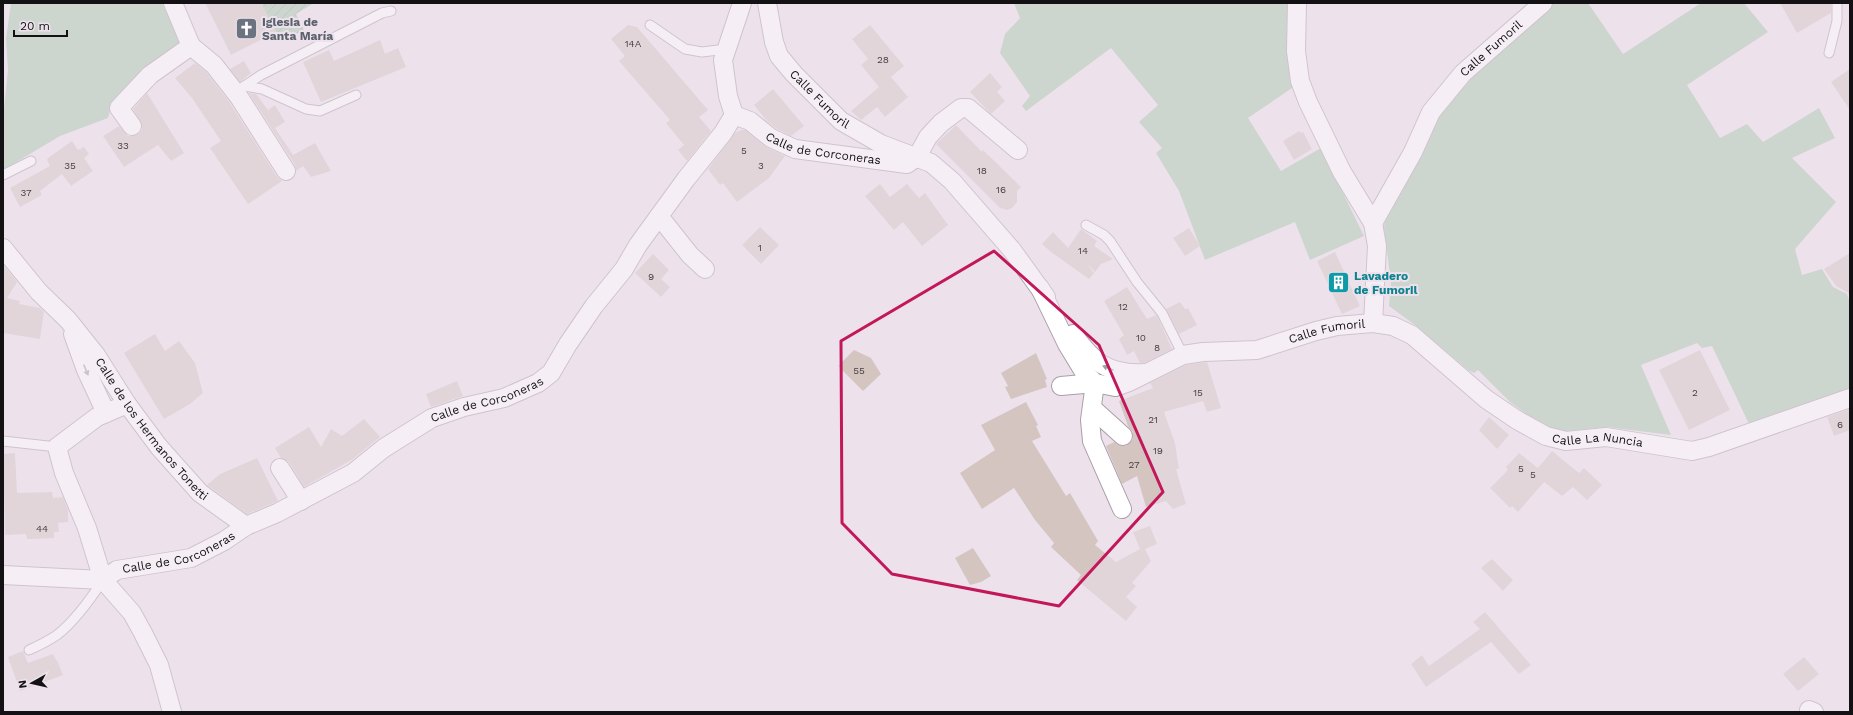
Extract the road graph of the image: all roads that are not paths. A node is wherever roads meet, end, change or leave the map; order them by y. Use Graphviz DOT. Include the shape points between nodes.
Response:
graph roads {
  1 [pos="173,3"];
  2 [pos="742,3"];
  3 [pos="767,3"];
  4 [pos="1297,3"];
  5 [pos="1543,3"];
  6 [pos="1837,3"];
  7 [pos="391,11"];
  8 [pos="650,25"];
  9 [pos="191,46"];
  10 [pos="726,49"];
  11 [pos="1829,54"];
  12 [pos="239,87"];
  13 [pos="356,95"];
  14 [pos="734,115"];
  15 [pos="132,126"];
  16 [pos="1018,150"];
  17 [pos="917,157"];
  18 [pos="31,161"];
  19 [pos="286,171"];
  20 [pos="3,175"];
  21 [pos="659,216"];
  22 [pos="1373,223"];
  23 [pos="1086,225"];
  24 [pos="3,248"];
  25 [pos="705,269"];
  26 [pos="1040,288"];
  27 [pos="68,320"];
  28 [pos="1373,323"];
  29 [pos="1183,355"];
  30 [pos="1146,372"];
  31 [pos="1095,383"];
  32 [pos="1061,386"];
  33 [pos="1850,398"];
  34 [pos="127,404"];
  35 [pos="1092,408"];
  36 [pos="106,413"];
  37 [pos="1123,436"];
  38 [pos="3,440"];
  39 [pos="57,447"];
  40 [pos="280,468"];
  41 [pos="301,501"];
  42 [pos="1122,509"];
  43 [pos="246,526"];
  44 [pos="3,575"];
  45 [pos="103,580"];
  46 [pos="29,650"];
  47 [pos="172,712"];
  1 -- 9 [label="street"];
  2 -- 10 [label="street"];
  3 -- 17 [label="street, Calle Fumoril" via="774,42 780,56 794,74 841,121 881,144"];
  4 -- 22 [label="street, Calle Fumoril" via="1296,51 1300,81 1342,172"];
  5 -- 22 [label="street, Calle Fumoril" via="1463,73 1431,112 1413,152"];
  6 -- 11 [label="lane" via="1837,20"];
  7 -- 12 [label="lane" via="382,13"];
  8 -- 10 [label="lane" via="685,49 702,52"];
  9 -- 12 [label="street"];
  9 -- 15 [label="street" via="150,75 119,108"];
  10 -- 14 [label="street" via="723,60 728,96"];
  12 -- 13 [label="lane" via="262,89 314,111"];
  12 -- 19 [label="street"];
  14 -- 17 [label="street, Calle de Corconeras" via="750,121 771,138 795,149 907,164"];
  14 -- 21 [label="street, Calle de Corconeras"];
  16 -- 17 [label="street" via="975,112 961,108 928,137"];
  17 -- 26 [label="street, Calle Fumoril" via="931,163 952,181 1012,250"];
  18 -- 20 [label="lane"];
  21 -- 25 [label="street" via="690,255"];
  21 -- 41 [label="street, Calle de Corconeras" via="624,269 594,306 551,373 520,393 432,418 384,448 353,472"];
  22 -- 28 [label="street, Calle Fumoril" via="1378,246"];
  23 -- 29 [label="lane" via="1110,240 1137,282 1162,313"];
  24 -- 27 [label="street, Calle de los Hermanos Tonetti" via="39,292"];
  30 -- 26 [label="street, Calle Fumoril, one-way" via="1126,374 1096,362 1082,347"];
  26 -- 31 [label="street, Calle Fumoril" via="1067,344 1084,372"];
  27 -- 34 [label="street, Calle de los Hermanos Tonetti" via="96,355"];
  27 -- 36 [label="street, Calle de los Hermanos Tonetti, one-way" via="86,370"];
  28 -- 29 [label="street, Calle Fumoril" via="1323,329 1257,350"];
  28 -- 33 [label="street, Calle La Nuncia" via="1393,326 1412,335 1486,399 1546,436 1566,441 1606,437 1692,452"];
  29 -- 30 [label="street, Calle Fumoril"];
  30 -- 31 [label="street, Calle Fumoril" via="1115,387"];
  31 -- 32 [label="street, Calle Fumoril"];
  31 -- 35 [label="street"];
  34 -- 36 [label="street"];
  34 -- 43 [label="street, Calle de los Hermanos Tonetti" via="159,447 200,493"];
  35 -- 37 [label="street"];
  35 -- 42 [label="street" via="1092,441"];
  36 -- 39 [label="street"];
  38 -- 39 [label="lane"];
  39 -- 45 [label="street"];
  40 -- 41 [label="street"];
  41 -- 43 [label="street, Calle de Corconeras"];
  43 -- 45 [label="street, Calle de Corconeras" via="191,558 117,570"];
  44 -- 45 [label="street"];
  45 -- 46 [label="lane" via="67,626 55,636"];
  45 -- 47 [label="street" via="132,613 143,634 159,665"];
}
